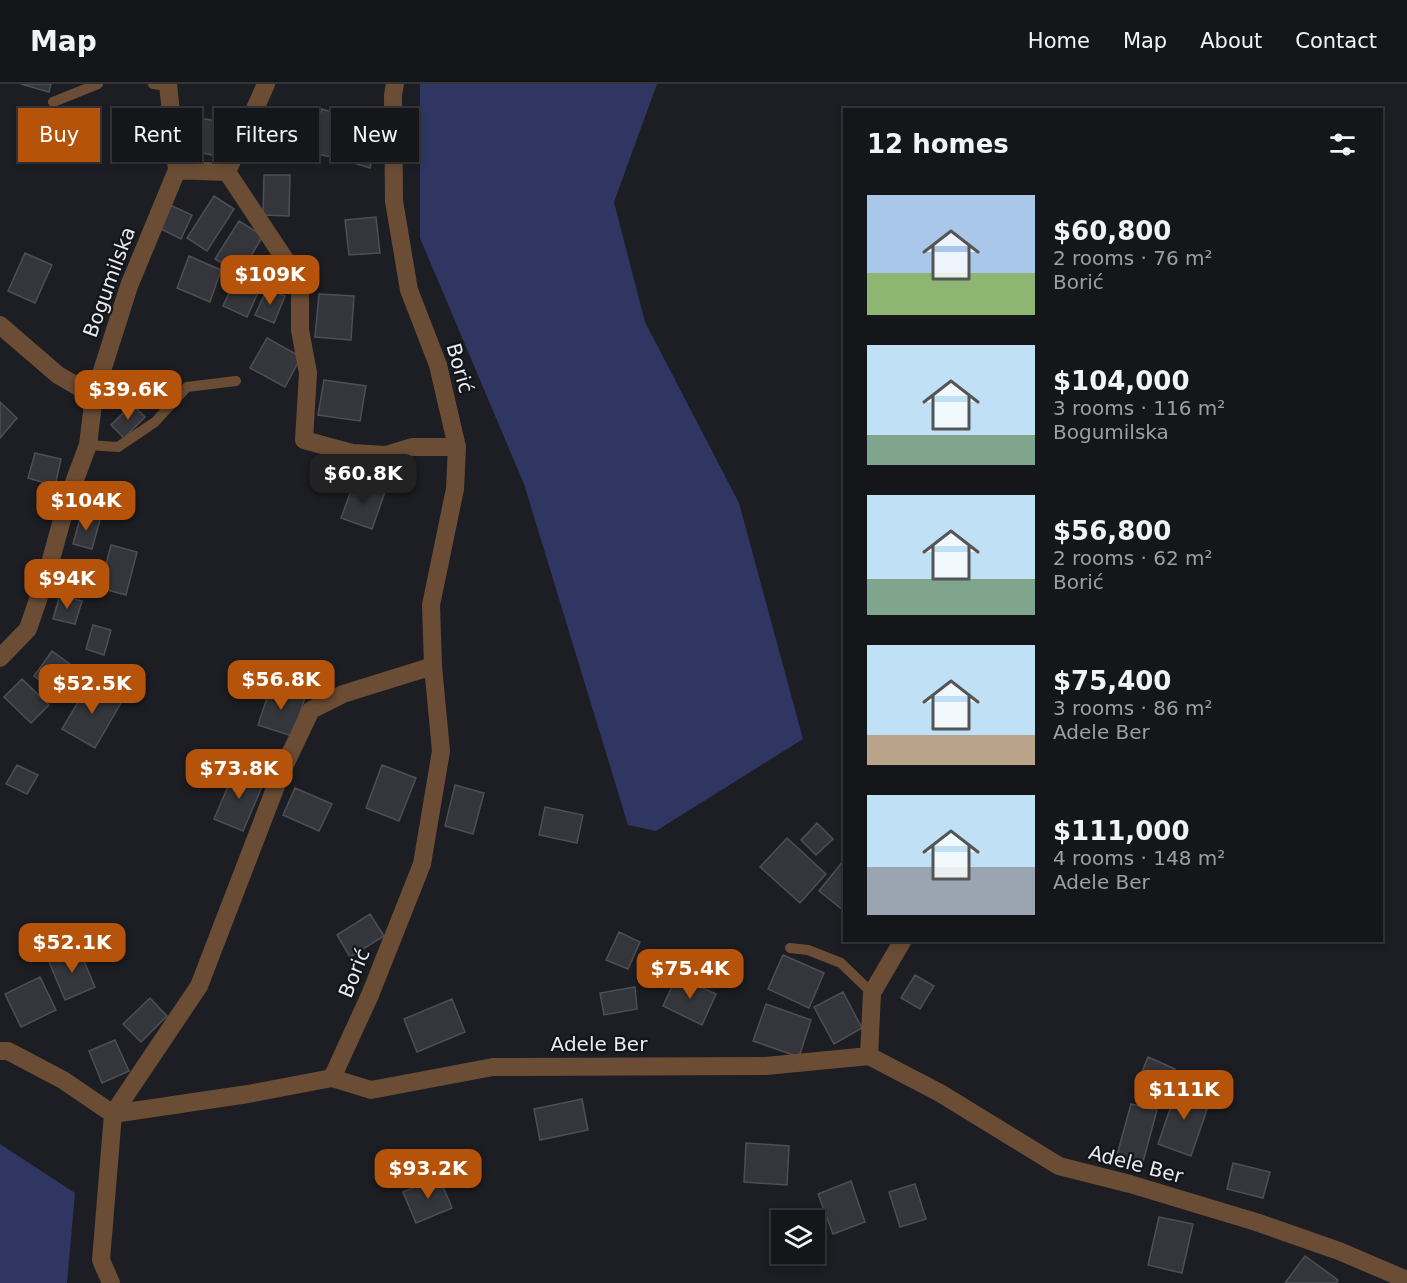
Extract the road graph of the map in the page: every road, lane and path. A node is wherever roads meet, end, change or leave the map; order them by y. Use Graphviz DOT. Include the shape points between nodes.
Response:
graph roads {
  1 [pos="98,84"];
  2 [pos="266,84"];
  3 [pos="395,84"];
  4 [pos="163,85"];
  5 [pos="53,102"];
  6 [pos="177,170"];
  7 [pos="227,172"];
  8 [pos="0,325"];
  9 [pos="236,381"];
  10 [pos="94,396"];
  11 [pos="88,445"];
  12 [pos="457,447"];
  13 [pos="0,658"];
  14 [pos="433,666"];
  15 [pos="902,942"];
  16 [pos="790,948"];
  17 [pos="872,993"];
  18 [pos="0,1052"];
  19 [pos="869,1056"];
  20 [pos="332,1078"];
  21 [pos="113,1114"];
  22 [pos="1407,1280"];
  23 [pos="111,1283"];
  1 -- 5 [label="lane"];
  2 -- 7 [label="street"];
  3 -- 12 [label="street, Borić" via="394,201 410,290 438,365"];
  4 -- 6 [label="street, Bogumilska"];
  6 -- 7 [label="street"];
  6 -- 10 [label="street, Bogumilska" via="129,286"];
  7 -- 12 [label="street" via="300,282 300,330 308,373 304,440 364,454 386,455 412,447"];
  8 -- 10 [label="street" via="57,375"];
  9 -- 11 [label="lane" via="187,387 155,422 118,447"];
  10 -- 11 [label="street, Bogumilska"];
  11 -- 13 [label="street, Bogumilska" via="28,628"];
  12 -- 14 [label="street, Borić" via="455,489 431,605"];
  14 -- 20 [label="street, Borić" via="441,751 422,864"];
  14 -- 21 [label="street" via="343,694 311,710 281,773 199,986"];
  15 -- 17 [label="street"];
  16 -- 17 [label="lane" via="808,950 841,963"];
  17 -- 19 [label="street"];
  18 -- 21 [label="street" via="8,1051 63,1080"];
  19 -- 20 [label="street, Adele Ber" via="766,1066 493,1067 371,1090"];
  19 -- 22 [label="street, Adele Ber" via="940,1092 1059,1167 1256,1221"];
  20 -- 21 [label="street"];
  21 -- 23 [label="street" via="101,1260"];
}
